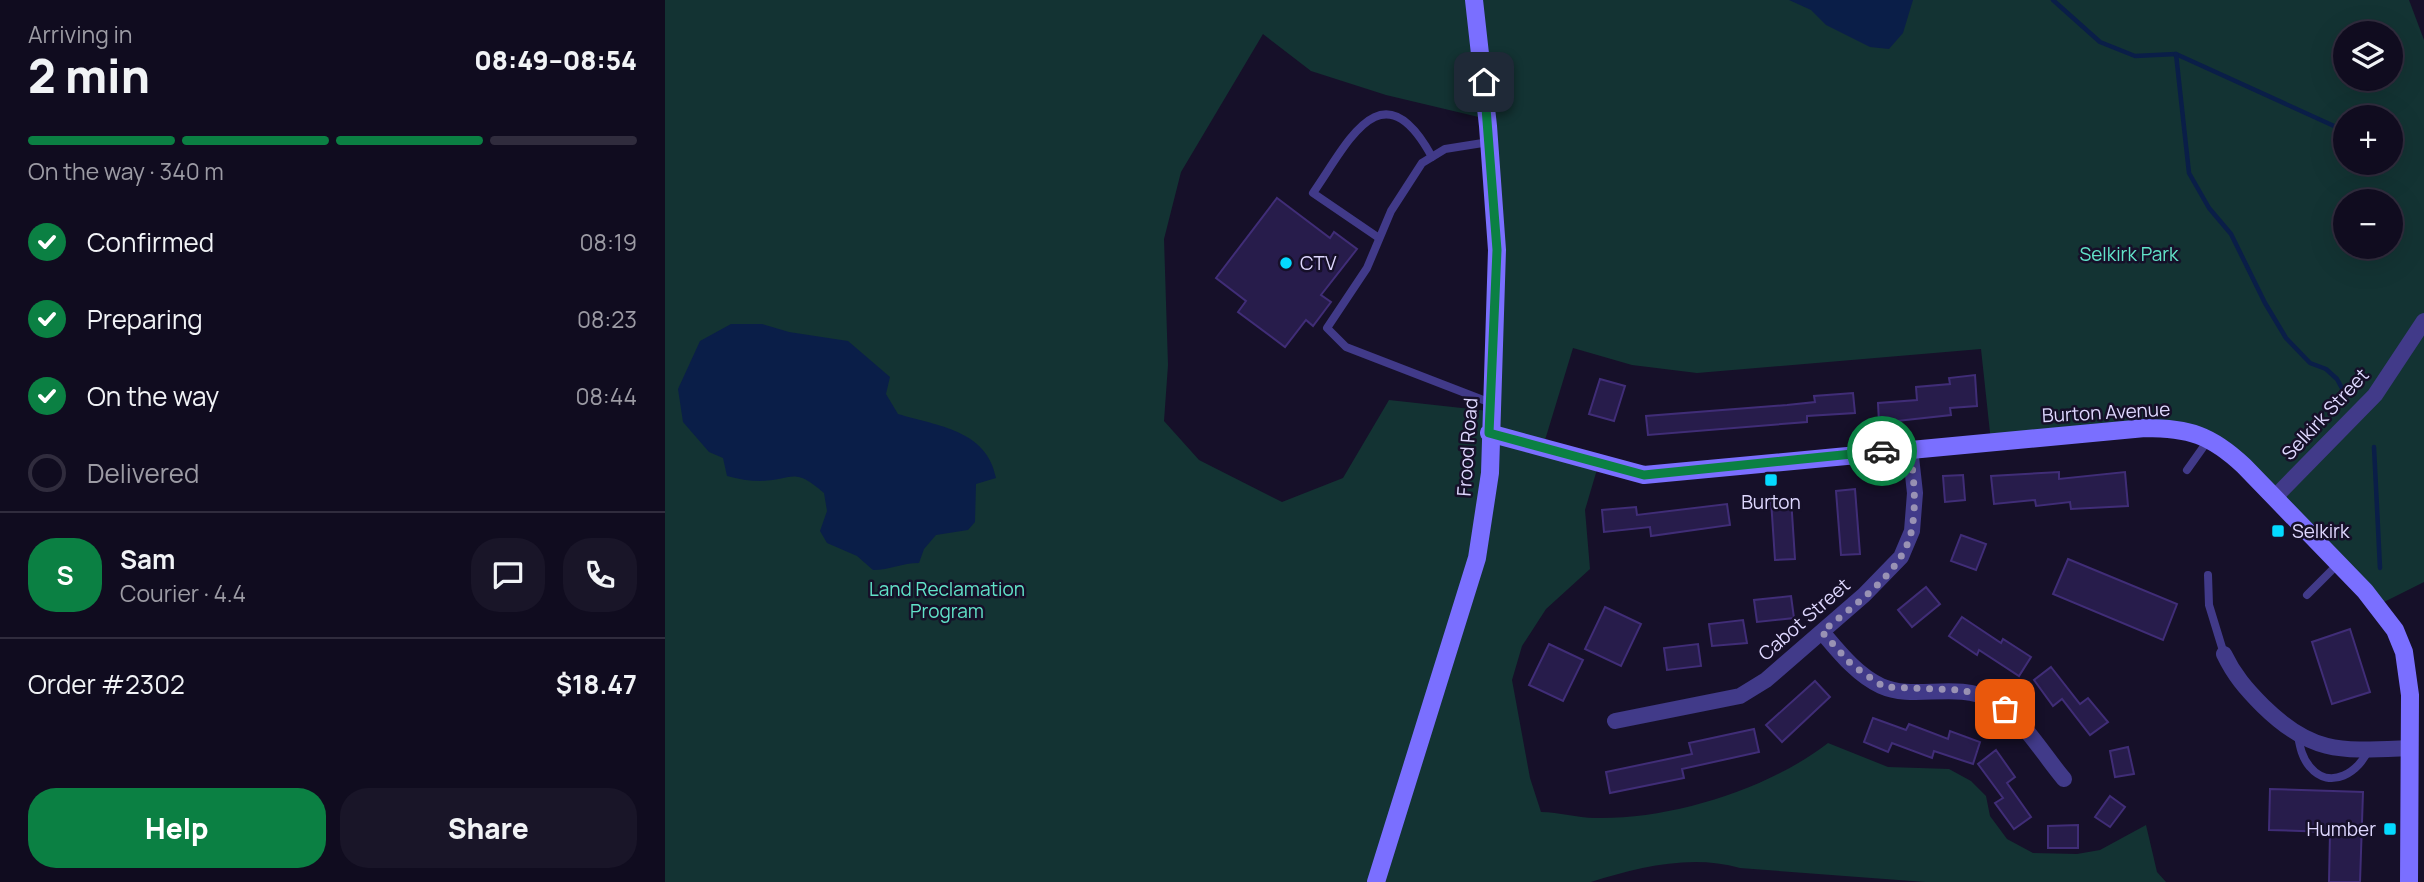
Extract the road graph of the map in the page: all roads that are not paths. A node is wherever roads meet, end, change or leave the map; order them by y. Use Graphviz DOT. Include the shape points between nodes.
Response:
graph roads {
  1 [pos="1474,0"];
  2 [pos="1490,142"];
  3 [pos="1432,157"];
  4 [pos="1379,237"];
  5 [pos="2424,321"];
  6 [pos="1491,403"];
  7 [pos="1489,433"];
  8 [pos="2209,439"];
  9 [pos="1910,448"];
  10 [pos="2187,470"];
  11 [pos="2275,497"];
  12 [pos="2338,564"];
  13 [pos="2208,575"];
  14 [pos="2307,595"];
  15 [pos="1822,632"];
  16 [pos="2224,654"];
  17 [pos="1615,721"];
  18 [pos="2298,736"];
  19 [pos="2369,748"];
  20 [pos="2409,748"];
  21 [pos="2064,779"];
  22 [pos="1376,882"];
  23 [pos="2409,882"];
  1 -- 2 [label="street, Frood Road"];
  2 -- 3 [label="lane" via="1445,149"];
  2 -- 6 [label="street, Frood Road" via="1497,250"];
  3 -- 4 [label="lane" via="1422,163"];
  3 -- 4 [label="lane" via="1418,132 1399,118 1379,114 1363,121 1313,193"];
  4 -- 6 [label="lane" via="1367,268 1327,328 1346,347"];
  5 -- 11 [label="street, Selkirk Street" via="2375,395"];
  6 -- 7 [label="street, Frood Road"];
  7 -- 9 [label="street, Burton Avenue" via="1644,475"];
  7 -- 22 [label="street, Frood Road" via="1490,473 1476,558"];
  8 -- 9 [label="street, Burton Avenue" via="2180,428 2145,428"];
  8 -- 10 [label="lane"];
  8 -- 11 [label="street, Burton Avenue" via="2223,446"];
  9 -- 15 [label="street, Cabot Street" via="1915,493 1907,545 1887,573"];
  11 -- 12 [label="street, Burton Avenue"];
  12 -- 14 [label="lane"];
  12 -- 20 [label="street, Burton Avenue" via="2381,611 2404,652 2409,671"];
  13 -- 16 [label="lane" via="2209,605"];
  15 -- 17 [label="street, Cabot Street" via="1740,696"];
  15 -- 21 [label="street" via="1852,665 1884,687 1963,690 1991,700 2021,725"];
  16 -- 18 [label="street" via="2241,684"];
  18 -- 19 [label="street" via="2325,747"];
  18 -- 19 [label="lane" via="2303,757 2323,777 2345,777 2357,769"];
  19 -- 20 [label="street"];
  20 -- 23 [label="street, Burton Avenue"];
}
